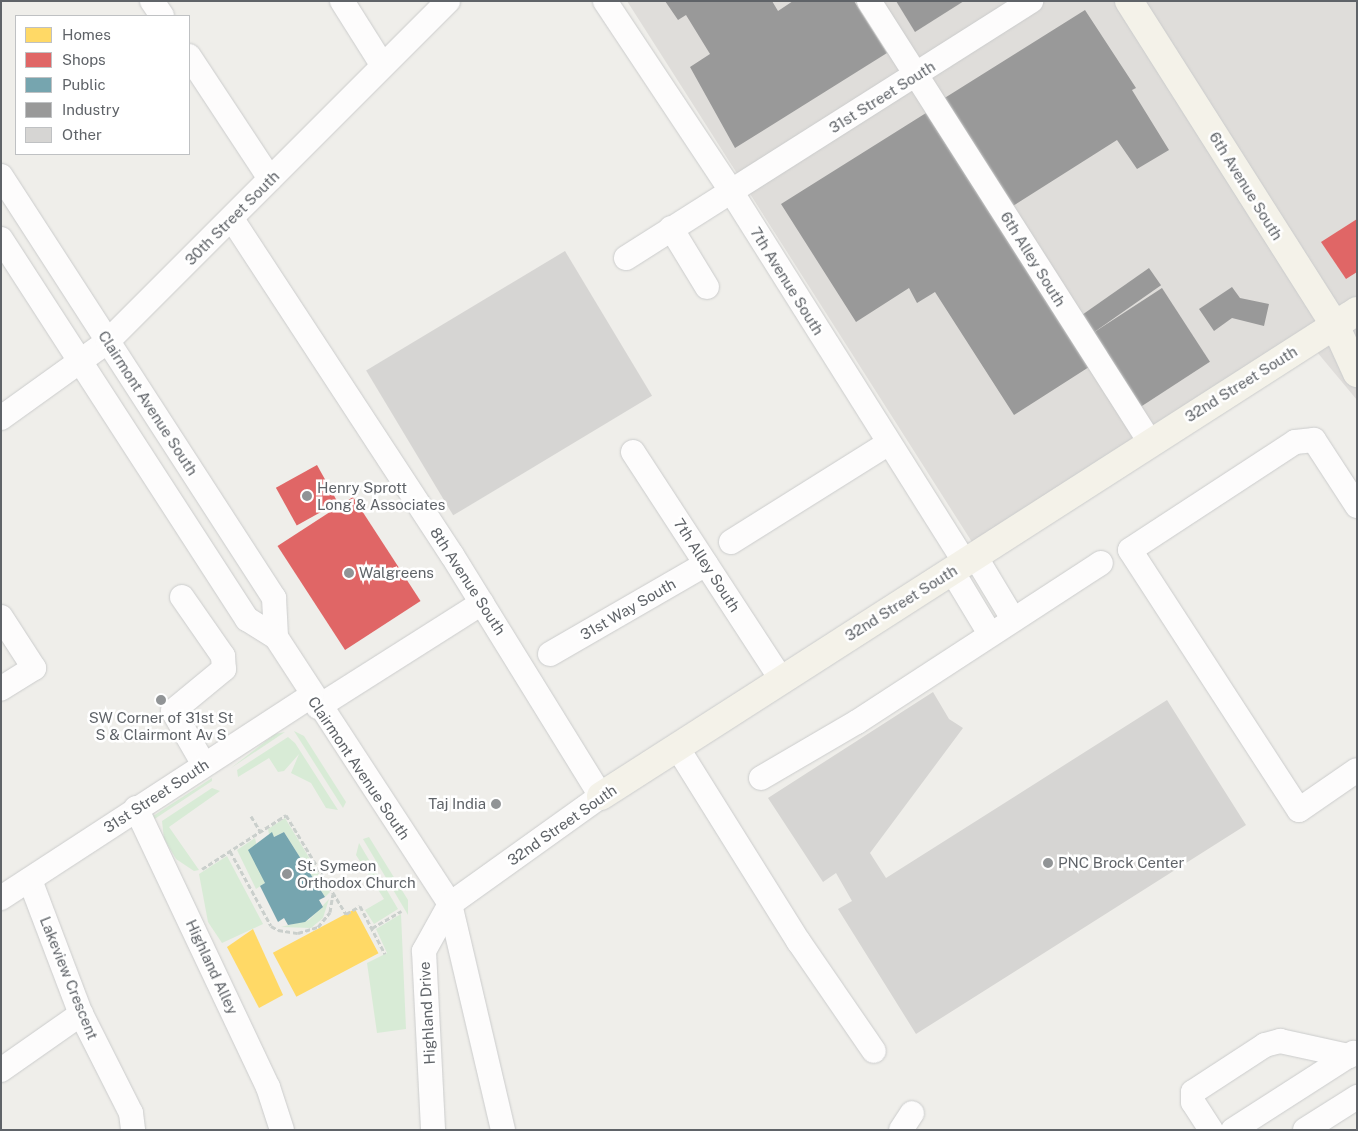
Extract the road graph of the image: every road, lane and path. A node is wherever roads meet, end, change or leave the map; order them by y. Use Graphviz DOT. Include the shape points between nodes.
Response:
graph roads {
  1 [pos="152,1"];
  2 [pos="342,1"];
  3 [pos="448,1"];
  4 [pos="605,1"];
  5 [pos="869,1"];
  6 [pos="1031,1"];
  7 [pos="1129,1"];
  8 [pos="161,15"];
  9 [pos="190,58"];
  10 [pos="381,63"];
  11 [pos="917,76"];
  12 [pos="1,176"];
  13 [pos="270,178"];
  14 [pos="731,191"];
  15 [pos="232,219"];
  16 [pos="671,228"];
  17 [pos="1,238"];
  18 [pos="626,258"];
  19 [pos="707,287"];
  20 [pos="1346,318"];
  21 [pos="108,340"];
  22 [pos="81,360"];
  23 [pos="1357,373"];
  24 [pos="1,418"];
  25 [pos="1150,442"];
  26 [pos="887,444"];
  27 [pos="633,452"];
  28 [pos="1357,506"];
  29 [pos="731,542"];
  30 [pos="964,563"];
  31 [pos="1101,563"];
  32 [pos="706,564"];
  33 [pos="182,597"];
  34 [pos="482,603"];
  35 [pos="1,617"];
  36 [pos="1013,620"];
  37 [pos="990,634"];
  38 [pos="276,636"];
  39 [pos="550,654"];
  40 [pos="781,679"];
  41 [pos="1,688"];
  42 [pos="314,701"];
  43 [pos="677,747"];
  44 [pos="204,765"];
  45 [pos="1357,770"];
  46 [pos="761,778"];
  47 [pos="601,796"];
  48 [pos="136,808"];
  49 [pos="251,816"];
  50 [pos="260,831"];
  51 [pos="230,851"];
  52 [pos="202,870"];
  53 [pos="30,880"];
  54 [pos="333,893"];
  55 [pos="1,898"];
  56 [pos="450,904"];
  57 [pos="402,911"];
  58 [pos="372,928"];
  59 [pos="385,954"];
  60 [pos="81,1014"];
  61 [pos="874,1051"];
  62 [pos="1353,1053"];
  63 [pos="1,1070"];
  64 [pos="1357,1097"];
  65 [pos="133,1130"];
  66 [pos="282,1130"];
  67 [pos="433,1130"];
  68 [pos="503,1130"];
  69 [pos="1211,1130"];
  70 [pos="1233,1130"];
  71 [pos="1305,1130"];
  1 -- 8 [label="street"];
  2 -- 10 [label="street"];
  3 -- 10 [label="street, 30th Street South"];
  4 -- 14 [label="street, 7th Avenue South"];
  5 -- 11 [label="street, 6th Alley South"];
  6 -- 11 [label="street, 31st Street South"];
  7 -- 20 [label="main road, 6th Avenue South"];
  9 -- 13 [label="street"];
  10 -- 13 [label="street, 30th Street South"];
  11 -- 14 [label="street, 31st Street South"];
  11 -- 25 [label="street, 6th Alley South"];
  12 -- 21 [label="street, Clairmont Avenue South"];
  13 -- 15 [label="street, 30th Street South"];
  14 -- 16 [label="street, 31st Street South"];
  14 -- 26 [label="street, 7th Avenue South"];
  15 -- 21 [label="street, 30th Street South"];
  15 -- 34 [label="street, 8th Avenue South"];
  16 -- 18 [label="street, 31st Street South"];
  16 -- 19 [label="street"];
  17 -- 22 [label="street, Clairmont Avenue South"];
  20 -- 23 [label="main road, 6th Avenue South"];
  20 -- 25 [label="main road, 32nd Street South"];
  21 -- 22 [label="street, 30th Street South"];
  21 -- 38 [label="street, Clairmont Avenue South" via="274,598"];
  22 -- 24 [label="street, 30th Street South"];
  22 -- 38 [label="street, Clairmont Avenue South" via="247,619"];
  25 -- 30 [label="main road, 32nd Street South"];
  26 -- 29 [label="street"];
  26 -- 30 [label="street, 7th Avenue South"];
  27 -- 32 [label="street, 7th Alley South"];
  28 -- 45 [label="street" via="1314,440 1295,442 1130,550 1299,810"];
  30 -- 36 [label="street"];
  30 -- 37 [label="street"];
  30 -- 40 [label="main road, 32nd Street South"];
  31 -- 36 [label="street"];
  32 -- 39 [label="street, 31st Way South"];
  32 -- 40 [label="street, 7th Alley South"];
  33 -- 44 [label="street" via="223,656 224,669 173,711"];
  34 -- 42 [label="street, 31st Street South"];
  34 -- 47 [label="street, 8th Avenue South"];
  35 -- 41 [label="street" via="34,668"];
  36 -- 37 [label="street"];
  37 -- 46 [label="street"];
  38 -- 42 [label="street, Clairmont Avenue South"];
  40 -- 43 [label="main road, 32nd Street South"];
  42 -- 44 [label="street, 31st Street South"];
  42 -- 56 [label="street, Clairmont Avenue South"];
  43 -- 47 [label="main road, 32nd Street South"];
  43 -- 61 [label="street" via="799,942"];
  44 -- 48 [label="street, 31st Street South"];
  47 -- 56 [label="street, 32nd Street South"];
  48 -- 53 [label="street, 31st Street South"];
  48 -- 66 [label="street, Highland Alley" via="268,1087"];
  49 -- 50 [label="path"];
  50 -- 51 [label="path"];
  50 -- 54 [label="path" via="286,815"];
  51 -- 52 [label="path"];
  51 -- 54 [label="path" via="271,926 278,930 298,934 318,927 330,912"];
  53 -- 55 [label="street, 31st Street South"];
  53 -- 60 [label="street, Lakeview Crescent"];
  54 -- 58 [label="path" via="346,914 360,906"];
  56 -- 67 [label="street, Highland Drive" via="424,951"];
  56 -- 68 [label="street, Clairmont Avenue South"];
  57 -- 58 [label="path"];
  58 -- 59 [label="path"];
  60 -- 63 [label="street"];
  60 -- 65 [label="street, Lakeview Crescent" via="131,1113"];
  62 -- 69 [label="street" via="1280,1041 1265,1045 1193,1092 1193,1102"];
  62 -- 70 [label="street"];
  64 -- 71 [label="street"];
}
